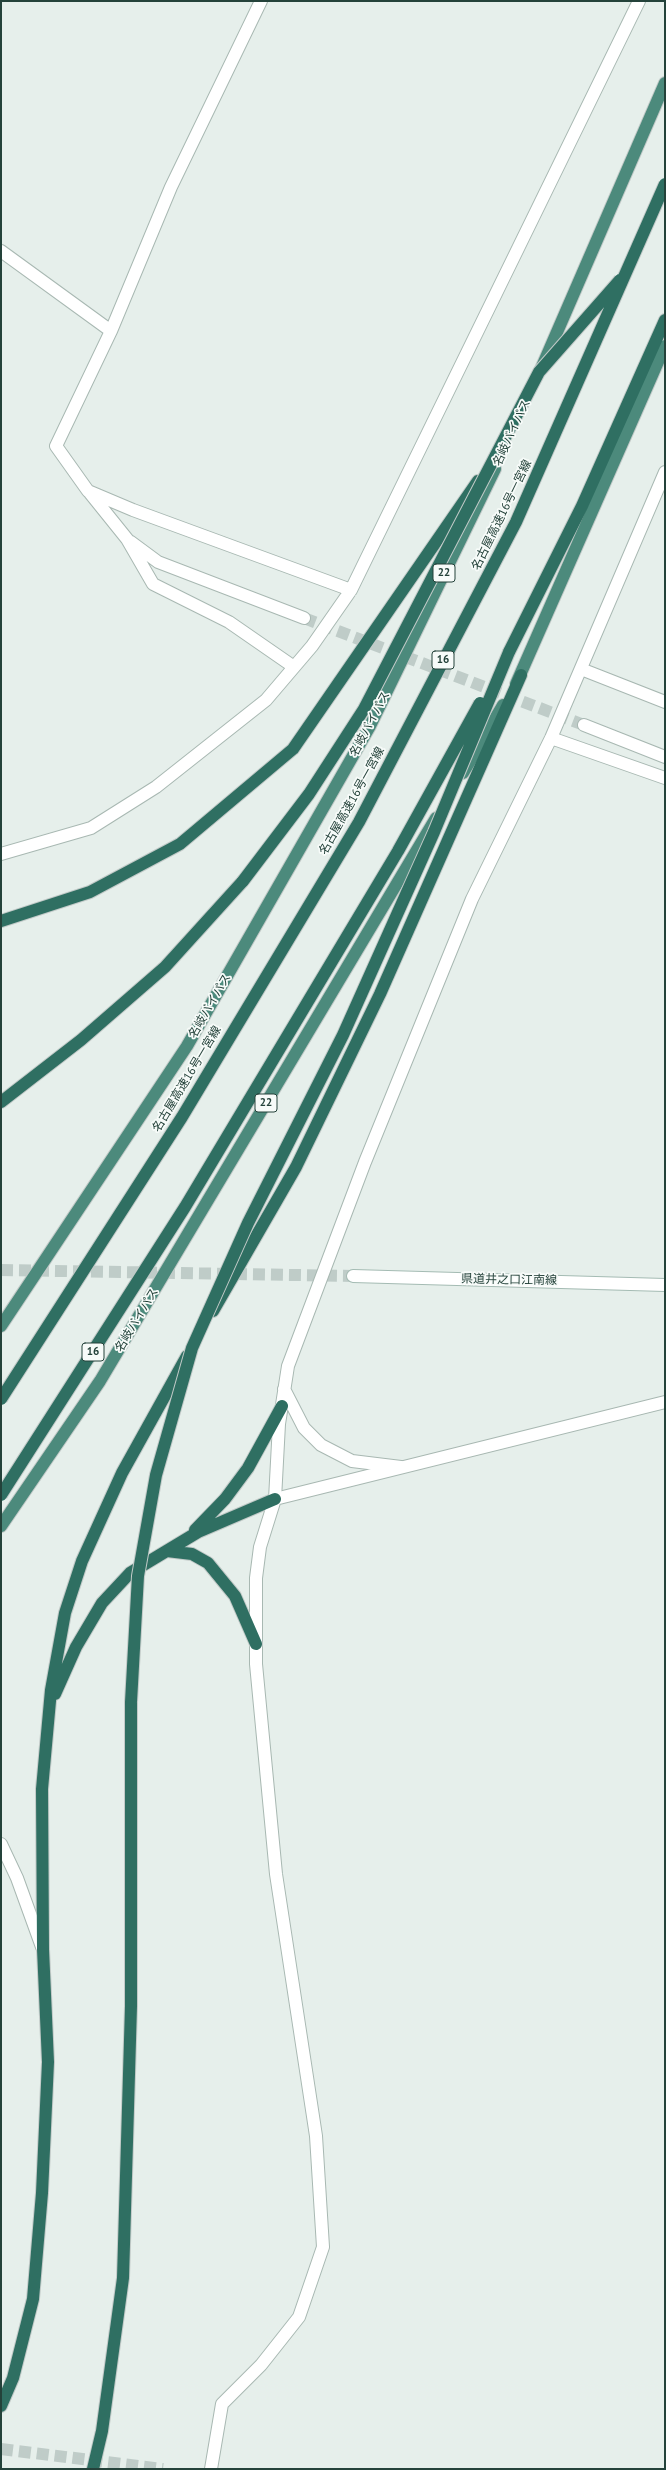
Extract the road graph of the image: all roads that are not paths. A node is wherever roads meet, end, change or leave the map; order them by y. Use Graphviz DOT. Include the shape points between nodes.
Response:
graph roads {
  1 [pos="261,1"];
  2 [pos="639,1"];
  3 [pos="665,83"];
  4 [pos="665,184"];
  5 [pos="1,251"];
  6 [pos="629,270"];
  7 [pos="665,320"];
  8 [pos="111,331"];
  9 [pos="665,346"];
  10 [pos="516,426"];
  11 [pos="665,472"];
  12 [pos="88,490"];
  13 [pos="127,539"];
  14 [pos="351,590"];
  15 [pos="304,618"];
  16 [pos="509,652"];
  17 [pos="294,667"];
  18 [pos="581,669"];
  19 [pos="521,675"];
  20 [pos="665,702"];
  21 [pos="584,725"];
  22 [pos="551,738"];
  23 [pos="665,757"];
  24 [pos="665,778"];
  25 [pos="1,854"];
  26 [pos="1,921"];
  27 [pos="1,1102"];
  28 [pos="353,1276"];
  29 [pos="665,1285"];
  30 [pos="1,1326"];
  31 [pos="284,1389"];
  32 [pos="1,1399"];
  33 [pos="665,1402"];
  34 [pos="282,1406"];
  35 [pos="402,1467"];
  36 [pos="1,1495"];
  37 [pos="275,1499"];
  38 [pos="1,1526"];
  39 [pos="182,1542"];
  40 [pos="167,1551"];
  41 [pos="256,1644"];
  42 [pos="49,1708"];
  43 [pos="1,1844"];
  44 [pos="43,1949"];
  45 [pos="1,2406"];
  46 [pos="93,2469"];
  47 [pos="211,2469"];
  1 -- 8 [label="street" via="171,187"];
  2 -- 14 [label="street"];
  3 -- 10 [label="highway, 名岐バイパス / 22"];
  4 -- 6 [label="highway, 名古屋高速16号一宮線 / 16, bridge"];
  5 -- 8 [label="street"];
  6 -- 27 [label="highway, bridge" via="539,372 367,702 309,794 243,881 165,966 82,1040"];
  6 -- 32 [label="highway, 名古屋高速16号一宮線 / 16, bridge" via="516,522 359,822 182,1117"];
  7 -- 16 [label="highway, 16" via="582,506"];
  8 -- 12 [label="street" via="56,446"];
  9 -- 19 [label="highway, 名岐バイパス / 22"];
  10 -- 26 [label="highway" via="293,749 180,844 90,892"];
  10 -- 30 [label="highway, 名岐バイパス / 22" via="370,726 187,1046"];
  11 -- 18 [label="street"];
  12 -- 13 [label="street"];
  12 -- 14 [label="street" via="133,510"];
  13 -- 15 [label="street" via="158,562"];
  13 -- 17 [label="street" via="153,584 229,622"];
  14 -- 17 [label="street"];
  16 -- 36 [label="highway, 16, bridge" via="398,851 189,1200"];
  16 -- 46 [label="highway, bridge" via="434,832 343,1035 248,1223 192,1348 156,1475 138,1576 131,1702 131,2006 123,2278 102,2431"];
  17 -- 25 [label="street" via="266,700 156,787 91,828"];
  18 -- 20 [label="street"];
  18 -- 22 [label="street"];
  19 -- 38 [label="highway, 名岐バイパス / 22" via="100,1381"];
  19 -- 42 [label="highway" via="380,994 296,1167 181,1367 113,1493 82,1561 65,1614"];
  21 -- 23 [label="street"];
  22 -- 24 [label="street"];
  22 -- 31 [label="street" via="472,899 410,1049 288,1366"];
  28 -- 29 [label="street, 県道井之口江南線"];
  31 -- 34 [label="street"];
  31 -- 35 [label="street" via="304,1428 321,1445 352,1461"];
  33 -- 35 [label="street"];
  34 -- 37 [label="street"];
  34 -- 39 [label="highway" via="248,1468 205,1521"];
  35 -- 37 [label="street"];
  37 -- 39 [label="highway" via="198,1532"];
  37 -- 41 [label="street" via="260,1547 257,1570"];
  39 -- 40 [label="highway"];
  40 -- 41 [label="highway" via="192,1554 208,1563 235,1596"];
  40 -- 42 [label="highway" via="130,1573 102,1603 76,1647"];
  41 -- 47 [label="street" via="276,1874 316,2136 323,2247 299,2317 261,2365 222,2404"];
  42 -- 44 [label="highway" via="42,1789"];
  43 -- 44 [label="street" via="17,1878"];
  44 -- 45 [label="highway" via="48,2062 42,2193 33,2299 13,2378"];
}
